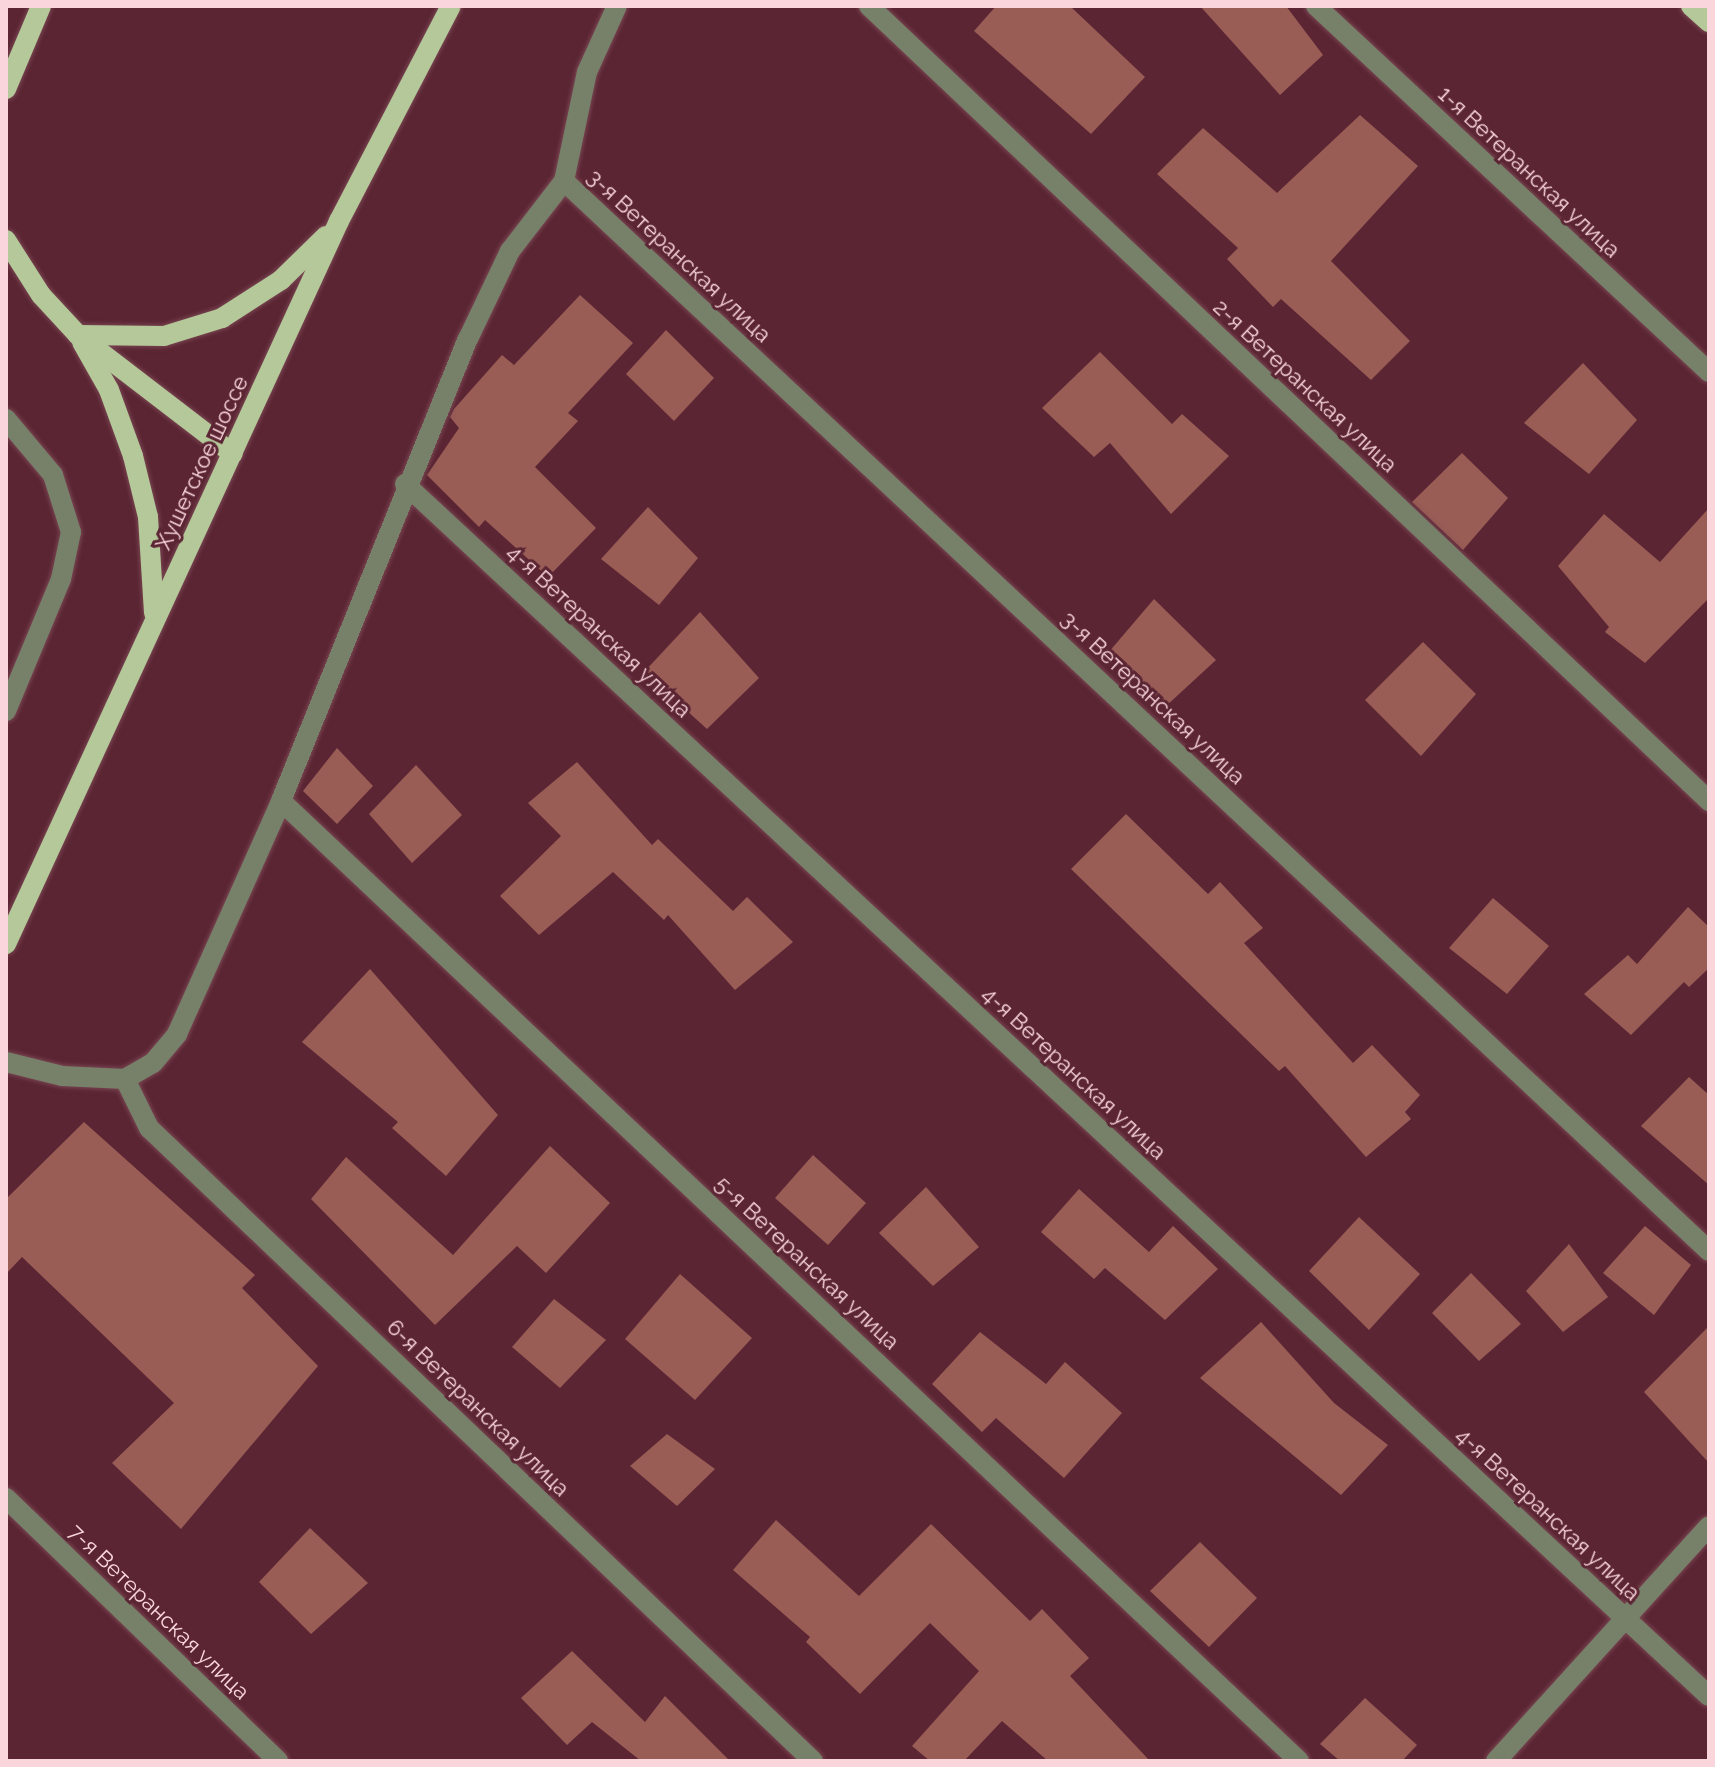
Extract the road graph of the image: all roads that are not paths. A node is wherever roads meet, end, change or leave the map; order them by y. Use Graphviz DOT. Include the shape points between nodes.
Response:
graph roads {
  1 [pos="41,6"];
  2 [pos="451,6"];
  3 [pos="617,6"];
  4 [pos="869,6"];
  5 [pos="1316,6"];
  6 [pos="1691,6"];
  7 [pos="1709,22"];
  8 [pos="6,89"];
  9 [pos="564,181"];
  10 [pos="339,221"];
  11 [pos="6,240"];
  12 [pos="78,335"];
  13 [pos="1709,372"];
  14 [pos="6,419"];
  15 [pos="233,454"];
  16 [pos="405,484"];
  17 [pos="154,622"];
  18 [pos="12,687"];
  19 [pos="6,711"];
  20 [pos="281,801"];
  21 [pos="1709,801"];
  22 [pos="6,944"];
  23 [pos="6,1062"];
  24 [pos="125,1079"];
  25 [pos="1709,1251"];
  26 [pos="6,1498"];
  27 [pos="1709,1526"];
  28 [pos="1625,1619"];
  29 [pos="1709,1696"];
  30 [pos="278,1761"];
  31 [pos="813,1761"];
  32 [pos="1299,1761"];
  33 [pos="1496,1761"];
  1 -- 8 [label="main road"];
  2 -- 10 [label="main road, Хушетское шоссе"];
  3 -- 9 [label="street" via="587,72"];
  4 -- 21 [label="street, 2-я Ветеранская улица"];
  5 -- 13 [label="street, 1-я Ветеранская улица"];
  6 -- 7 [label="main road"];
  9 -- 16 [label="street" via="510,251"];
  9 -- 25 [label="street, 3-я Ветеранская улица"];
  10 -- 12 [label="main road" via="281,280 222,318 164,336"];
  10 -- 15 [label="main road, Хушетское шоссе"];
  11 -- 12 [label="main road" via="41,295"];
  12 -- 15 [label="main road"];
  12 -- 17 [label="main road" via="109,390 133,456 148,517"];
  14 -- 18 [label="street" via="53,475 71,532 61,579"];
  15 -- 17 [label="main road, Хушетское шоссе"];
  16 -- 20 [label="street"];
  16 -- 28 [label="street, 4-я Ветеранская улица"];
  17 -- 22 [label="main road, Хушетское шоссе"];
  18 -- 19 [label="street"];
  20 -- 24 [label="street" via="177,1034 153,1063"];
  20 -- 32 [label="street, 5-я Ветеранская улица"];
  23 -- 24 [label="street" via="62,1076"];
  24 -- 31 [label="street, 6-я Ветеранская улица" via="149,1128"];
  26 -- 30 [label="street, 7-я Ветеранская улица"];
  27 -- 28 [label="street"];
  28 -- 29 [label="street, 4-я Ветеранская улица"];
  28 -- 33 [label="street"];
}
